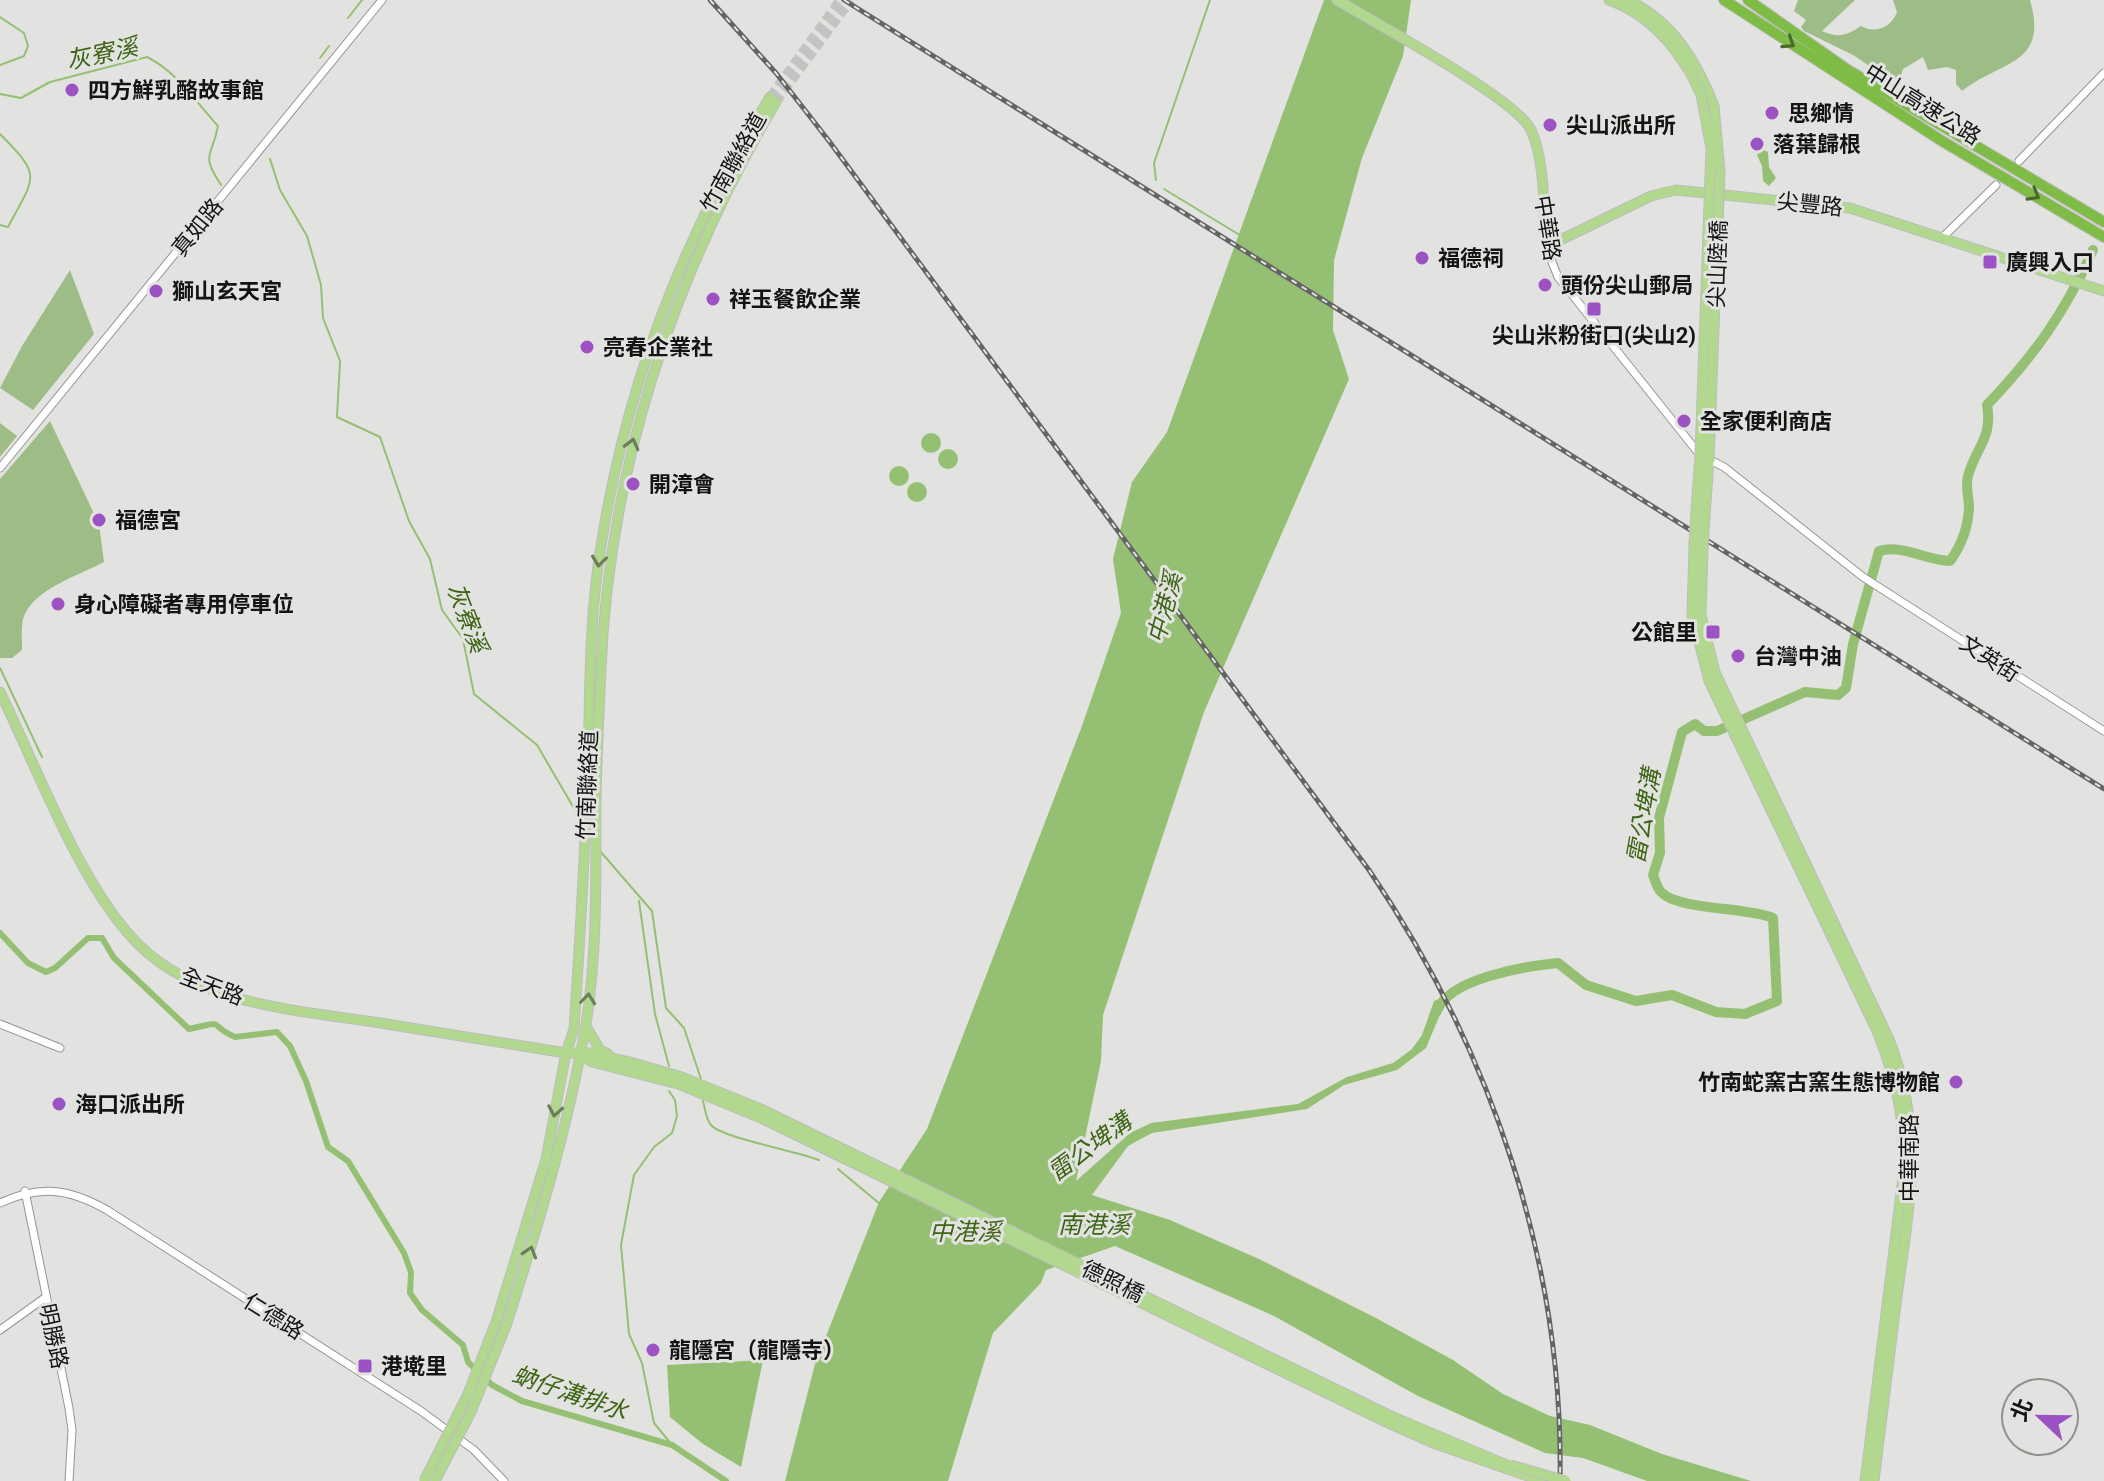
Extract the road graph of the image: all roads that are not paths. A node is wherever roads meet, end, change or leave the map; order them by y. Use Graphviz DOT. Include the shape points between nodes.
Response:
graph roads {
  1 [pos="382,0"];
  2 [pos="1337,0"];
  3 [pos="1609,0"];
  4 [pos="1628,0"];
  5 [pos="1724,0"];
  6 [pos="1748,0"];
  7 [pos="1696,72"];
  8 [pos="2104,73"];
  9 [pos="773,100"];
  10 [pos="2019,161"];
  11 [pos="1996,185"];
  12 [pos="2104,222"];
  13 [pos="1944,236"];
  14 [pos="2104,237"];
  15 [pos="1546,247"];
  16 [pos="2104,291"];
  17 [pos="1705,458"];
  18 [pos="0,468"];
  19 [pos="0,692"];
  20 [pos="2104,731"];
  21 [pos="591,799"];
  22 [pos="0,1024"];
  23 [pos="586,1024"];
  24 [pos="60,1048"];
  25 [pos="566,1053"];
  26 [pos="579,1055"];
  27 [pos="630,1066"];
  28 [pos="25,1191"];
  29 [pos="0,1203"];
  30 [pos="46,1297"];
  31 [pos="501,1324"];
  32 [pos="0,1330"];
  33 [pos="1507,1467"];
  34 [pos="1870,1479"];
  35 [pos="69,1481"];
  36 [pos="424,1481"];
  37 [pos="435,1481"];
  38 [pos="504,1481"];
  39 [pos="1526,1481"];
  40 [pos="1542,1481"];
  41 [pos="1551,1481"];
  42 [pos="1566,1481"];
  1 -- 18 [label="street, 真如路"];
  2 -- 15 [label="main road, 中華路" via="1516,109 1531,131"];
  3 -- 7 [label="main road" via="1653,26"];
  4 -- 7 [label="main road" via="1663,24"];
  5 -- 14 [label="highway, 中山高速公路, one-way" via="1942,141"];
  6 -- 12 [label="highway, 中山高速公路" via="1848,70"];
  7 -- 17 [label="main road, 尖山陸橋, bridge" via="1711,148"];
  8 -- 10 [label="street"];
  9 -- 21 [label="main road, 竹南聯絡道" via="728,167 686,253 649,342 618,452 596,581"];
  11 -- 13 [label="street"];
  13 -- 15 [label="main road, 尖豐路" via="1850,208 1676,190 1651,196"];
  13 -- 16 [label="main road, 尖豐路"];
  15 -- 17 [label="street, 中華路" via="1558,277"];
  17 -- 20 [label="street, 文英街" via="1724,467 1876,586"];
  17 -- 34 [label="main road, 中華南路, bridge" via="1692,615 1721,697 1901,1086 1904,1210"];
  19 -- 25 [label="main road, 全天路" via="109,909 163,965 186,979 252,1002"];
  23 -- 21 [label="main road, 竹南聯絡道, one-way" via="596,868"];
  21 -- 25 [label="main road, 竹南聯絡道" via="574,1029"];
  22 -- 24 [label="street"];
  23 -- 26 [label="main road, 竹南聯絡道"];
  23 -- 27 [label="main road" via="600,1050"];
  25 -- 26 [label="main road, 全天路"];
  25 -- 31 [label="main road, 竹南聯絡道, one-way" via="546,1159"];
  26 -- 27 [label="main road, 全天路" via="592,1062"];
  31 -- 26 [label="main road, 竹南聯絡道, one-way" via="556,1166"];
  27 -- 33 [label="main road, 德照橋" via="682,1077 761,1109 1391,1416"];
  28 -- 29 [label="street"];
  28 -- 30 [label="street, 明勝路"];
  28 -- 38 [label="street, 仁德路" via="71,1194 107,1210 421,1411 474,1450"];
  30 -- 32 [label="street"];
  30 -- 35 [label="street, 明勝路" via="72,1430"];
  31 -- 36 [label="main road, 竹南聯絡道, bridge"];
  31 -- 37 [label="main road, 竹南聯絡道, bridge" via="471,1412"];
  33 -- 39 [label="main road"];
  33 -- 40 [label="main road, 德照橋"];
  33 -- 41 [label="main road, 德照橋, bridge"];
  33 -- 42 [label="main road, bridge"];
}
